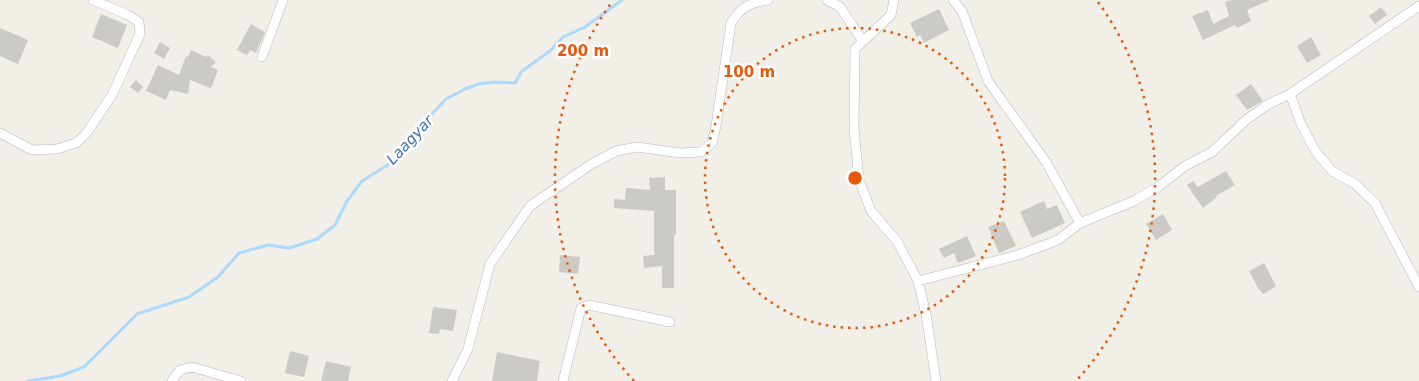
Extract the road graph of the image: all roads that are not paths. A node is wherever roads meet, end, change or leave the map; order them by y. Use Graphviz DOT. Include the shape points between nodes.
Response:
graph roads {
  1 [pos="93,0"];
  2 [pos="283,0"];
  3 [pos="768,0"];
  4 [pos="827,0"];
  5 [pos="894,0"];
  6 [pos="953,0"];
  7 [pos="1419,6"];
  8 [pos="862,40"];
  9 [pos="262,57"];
  10 [pos="1290,94"];
  11 [pos="0,133"];
  12 [pos="1080,223"];
  13 [pos="918,282"];
  14 [pos="1419,287"];
  15 [pos="670,322"];
  16 [pos="172,381"];
  17 [pos="241,381"];
  18 [pos="452,381"];
  19 [pos="563,381"];
  20 [pos="936,381"];
  1 -- 11 [label="street" via="134,18 139,22 140,34 112,96 86,134 76,143 57,149 32,150"];
  2 -- 9 [label="street"];
  3 -- 18 [label="street" via="739,10 731,23 712,143 701,152 680,153 636,147 616,151 530,206 490,264 468,349"];
  4 -- 8 [label="street" via="840,7"];
  5 -- 8 [label="street" via="891,15"];
  6 -- 12 [label="street" via="962,11 988,81 1046,162"];
  7 -- 10 [label="street"];
  8 -- 13 [label="street" via="855,48 854,129 859,180 871,211 897,241"];
  10 -- 12 [label="street" via="1247,119 1212,152 1185,166 1158,187 1134,201"];
  10 -- 14 [label="street" via="1316,152 1332,171 1355,184 1374,203"];
  12 -- 13 [label="street" via="1058,240 1018,255"];
  13 -- 20 [label="street"];
  15 -- 19 [label="street" via="589,304 581,308"];
  16 -- 17 [label="street" via="180,370 192,366"];
}
